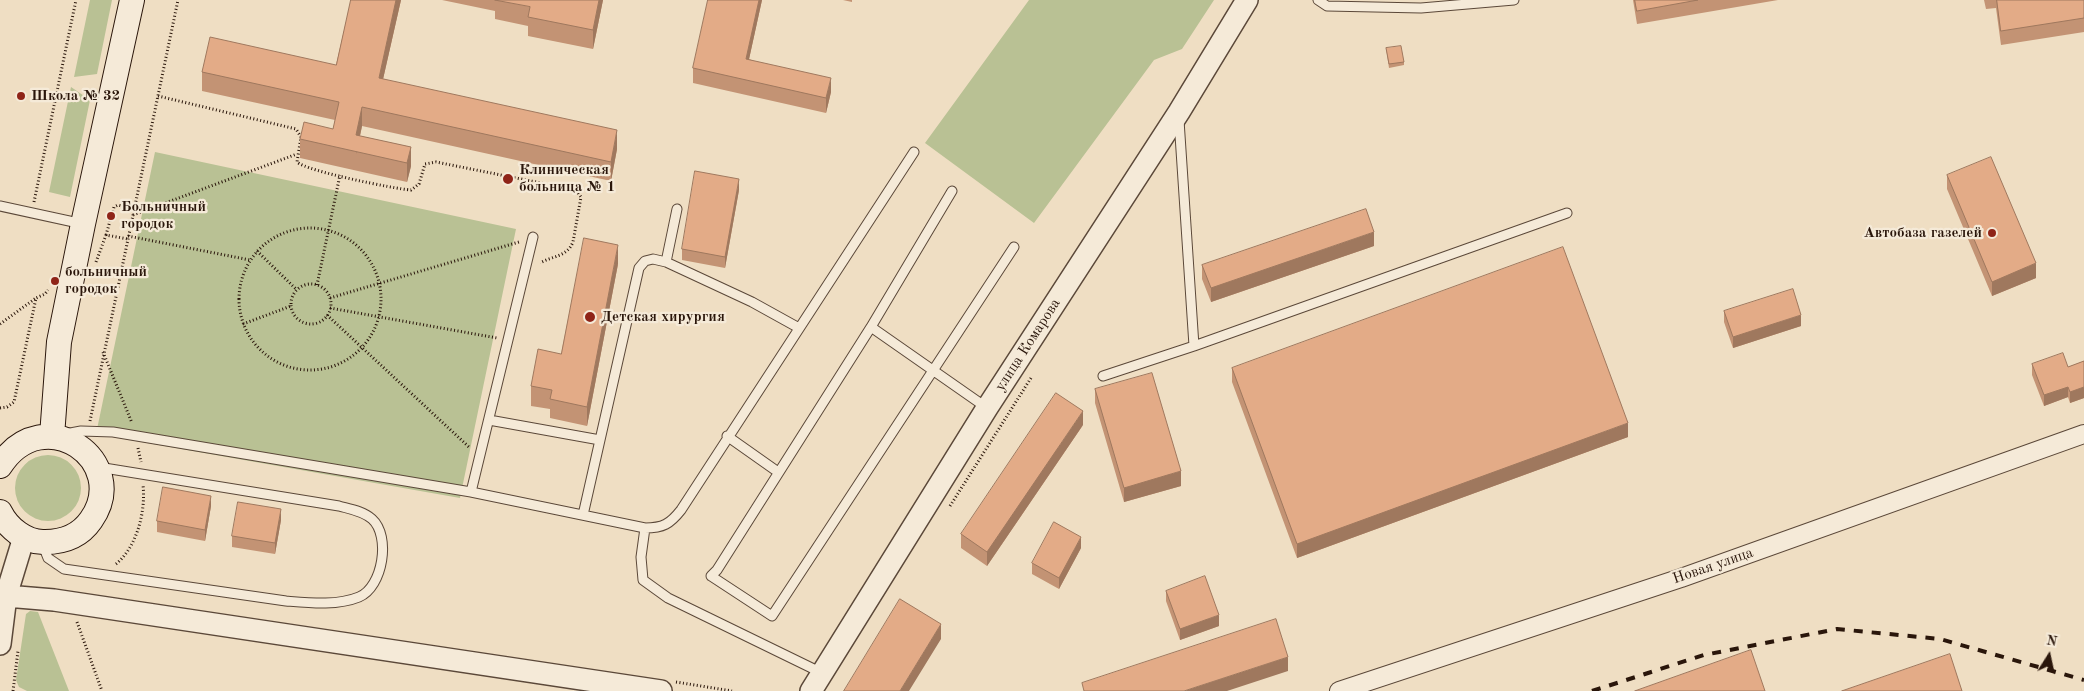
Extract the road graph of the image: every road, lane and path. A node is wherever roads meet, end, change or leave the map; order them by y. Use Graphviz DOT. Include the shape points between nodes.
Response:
graph roads {
  1 [pos="76,0"];
  2 [pos="132,0"];
  3 [pos="178,0"];
  4 [pos="1247,0"];
  5 [pos="1318,0"];
  6 [pos="1514,0"];
  7 [pos="158,96"];
  8 [pos="1179,112"];
  9 [pos="914,152"];
  10 [pos="298,153"];
  11 [pos="340,175"];
  12 [pos="952,191"];
  13 [pos="0,206"];
  14 [pos="134,209"];
  15 [pos="677,209"];
  16 [pos="32,213"];
  17 [pos="1567,213"];
  18 [pos="133,215"];
  19 [pos="83,224"];
  20 [pos="328,230"];
  21 [pos="106,235"];
  22 [pos="128,238"];
  23 [pos="533,238"];
  24 [pos="1014,247"];
  25 [pos="257,251"];
  26 [pos="250,260"];
  27 [pos="96,262"];
  28 [pos="666,262"];
  29 [pos="50,281"];
  30 [pos="380,283"];
  31 [pos="522,284"];
  32 [pos="317,285"];
  33 [pos="297,290"];
  34 [pos="36,298"];
  35 [pos="330,298"];
  36 [pos="291,306"];
  37 [pos="330,308"];
  38 [pos="327,316"];
  39 [pos="380,317"];
  40 [pos="0,324"];
  41 [pos="244,324"];
  42 [pos="871,327"];
  43 [pos="799,328"];
  44 [pos="509,340"];
  45 [pos="1194,346"];
  46 [pos="362,348"];
  47 [pos="931,370"];
  48 [pos="1103,376"];
  49 [pos="0,408"];
  50 [pos="987,408"];
  51 [pos="489,420"];
  52 [pos="88,431"];
  53 [pos="2084,434"];
  54 [pos="52,436"];
  55 [pos="727,436"];
  56 [pos="600,440"];
  57 [pos="480,457"];
  58 [pos="0,466"];
  59 [pos="96,467"];
  60 [pos="778,472"];
  61 [pos="471,492"];
  62 [pos="0,512"];
  63 [pos="583,515"];
  64 [pos="645,528"];
  65 [pos="33,540"];
  66 [pos="6,596"];
  67 [pos="5,641"];
  68 [pos="822,673"];
  69 [pos="13,691"];
  70 [pos="661,691"];
  71 [pos="811,691"];
  72 [pos="1339,691"];
  1 -- 16 [label="path"];
  2 -- 19 [label="main road"];
  3 -- 7 [label="path"];
  4 -- 8 [label="street, улица Комарова"];
  5 -- 6 [label="lane" via="1327,6 1421,8"];
  7 -- 10 [label="path" via="296,129 301,137"];
  7 -- 14 [label="path"];
  8 -- 45 [label="lane"];
  8 -- 50 [label="street, улица Комарова"];
  9 -- 43 [label="lane"];
  10 -- 11 [label="path" via="296,158 300,165"];
  10 -- 18 [label="path"];
  11 -- 20 [label="path"];
  11 -- 31 [label="path" via="411,190 419,184 425,164 436,162 576,190 581,197 570,249 541,263"];
  12 -- 42 [label="lane"];
  13 -- 16 [label="lane"];
  14 -- 18 [label="path"];
  14 -- 21 [label="path" via="114,206"];
  15 -- 28 [label="lane"];
  16 -- 19 [label="lane"];
  17 -- 45 [label="lane"];
  18 -- 22 [label="path"];
  19 -- 54 [label="main road" via="59,342"];
  20 -- 25 [label="path" via="298,228 276,236"];
  20 -- 30 [label="path" via="344,236 362,250 376,269"];
  20 -- 32 [label="path"];
  21 -- 22 [label="path"];
  21 -- 27 [label="path"];
  22 -- 26 [label="path"];
  22 -- 52 [label="path"];
  23 -- 30 [label="path"];
  23 -- 31 [label="lane"];
  24 -- 47 [label="lane"];
  25 -- 26 [label="path"];
  25 -- 33 [label="path"];
  26 -- 41 [label="path" via="238,294 240,318"];
  28 -- 43 [label="lane"];
  28 -- 56 [label="lane" via="653,259 645,261 639,268"];
  29 -- 34 [label="path" via="45,294"];
  30 -- 35 [label="path"];
  30 -- 39 [label="path"];
  31 -- 44 [label="lane"];
  32 -- 33 [label="path" via="305,284"];
  32 -- 35 [label="path"];
  33 -- 36 [label="path"];
  34 -- 40 [label="path"];
  34 -- 49 [label="path" via="14,402"];
  35 -- 37 [label="path"];
  36 -- 38 [label="path" via="297,318 309,324"];
  36 -- 41 [label="path"];
  37 -- 38 [label="path"];
  37 -- 39 [label="path"];
  38 -- 46 [label="path"];
  39 -- 44 [label="path"];
  39 -- 46 [label="path" via="372,337"];
  41 -- 46 [label="path" via="250,340 267,357 288,368 312,371 335,367"];
  42 -- 47 [label="lane"];
  42 -- 60 [label="lane"];
  43 -- 55 [label="lane"];
  44 -- 51 [label="lane"];
  45 -- 48 [label="lane"];
  46 -- 57 [label="path"];
  47 -- 50 [label="lane"];
  47 -- 60 [label="lane" via="772,616 711,576"];
  50 -- 68 [label="street, улица Комарова"];
  51 -- 56 [label="lane"];
  51 -- 57 [label="lane"];
  52 -- 54 [label="lane"];
  52 -- 61 [label="lane"];
  53 -- 72 [label="street, Новая улица" via="1681,578"];
  54 -- 58 [label="main road" via="33,438 16,446"];
  54 -- 59 [label="main road" via="78,446"];
  55 -- 60 [label="lane"];
  55 -- 64 [label="lane" via="671,522 660,528"];
  56 -- 63 [label="lane"];
  57 -- 61 [label="lane"];
  59 -- 65 [label="main road" via="101,482 101,498 96,514 86,527 58,542"];
  59 -- 65 [label="lane" via="340,506 359,512 372,519 380,532 383,545 377,576 370,589 355,598 321,603 286,601 64,569 48,558"];
  61 -- 63 [label="lane"];
  62 -- 65 [label="main road" via="13,529"];
  63 -- 64 [label="lane"];
  64 -- 68 [label="lane" via="641,557 643,580 668,598"];
  65 -- 66 [label="street"];
  66 -- 67 [label="street"];
  66 -- 70 [label="street" via="54,600"];
  67 -- 69 [label="path"];
  68 -- 71 [label="street, улица Комарова"];
}
